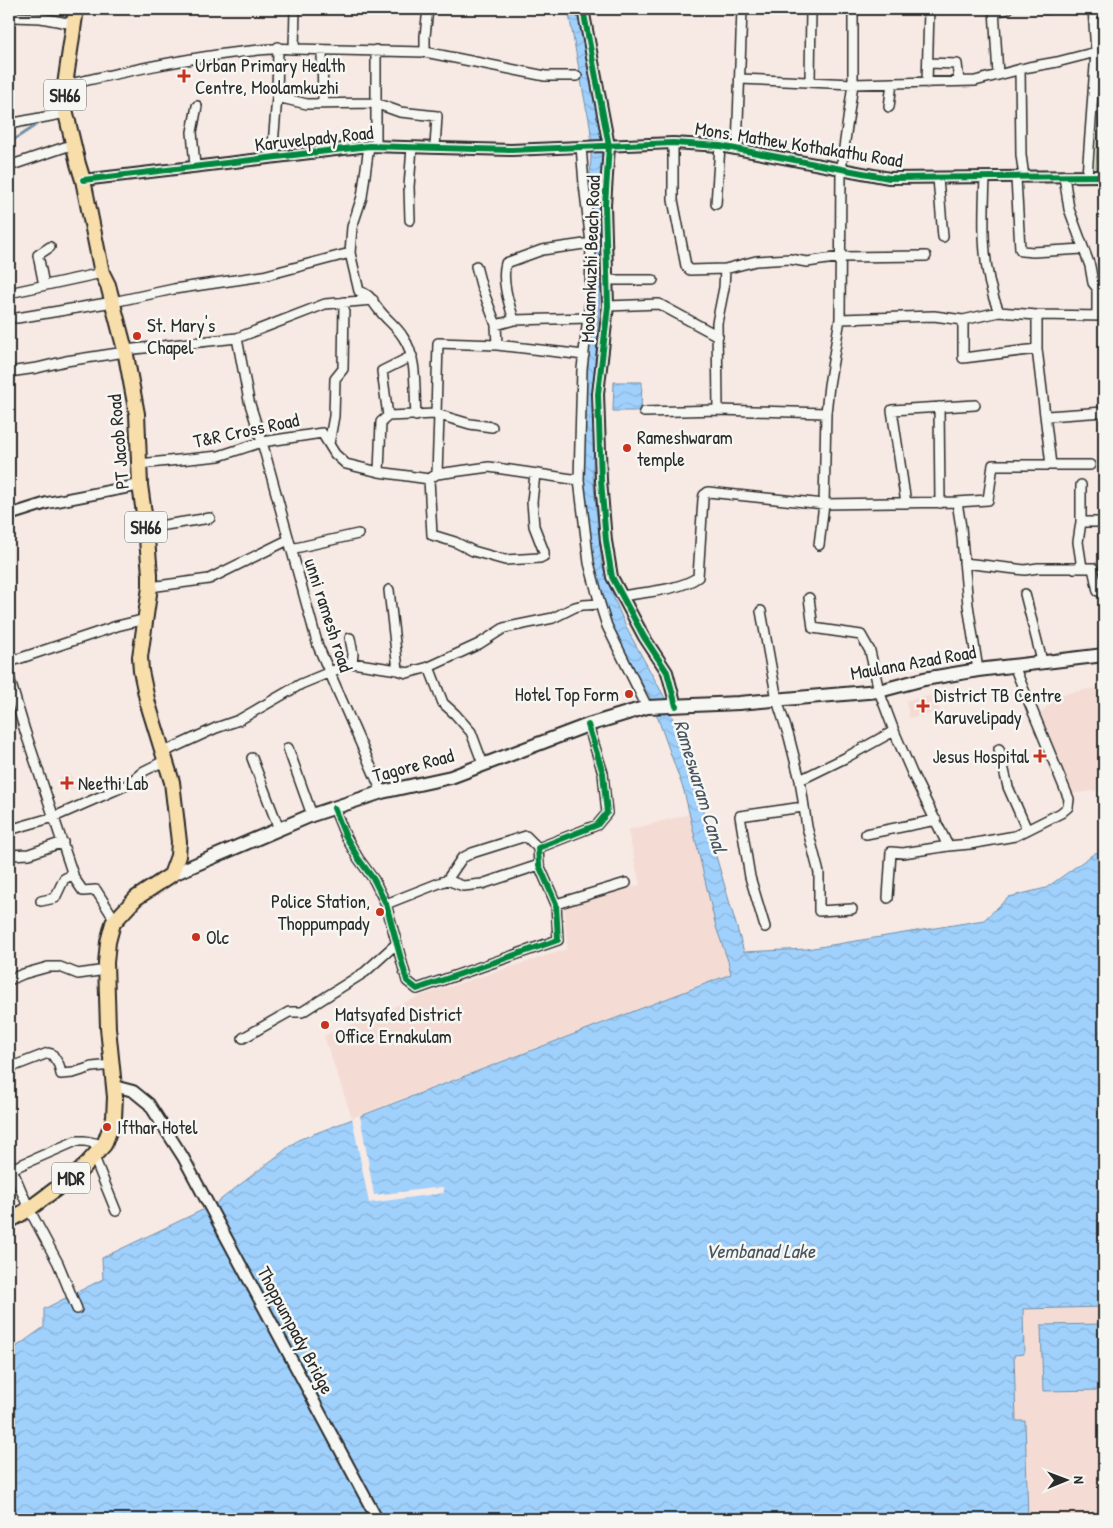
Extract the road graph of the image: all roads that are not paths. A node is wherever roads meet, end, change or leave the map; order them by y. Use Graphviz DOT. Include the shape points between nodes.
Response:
graph roads {
  1 [pos="10,9"];
  2 [pos="76,9"];
  3 [pos="295,9"];
  4 [pos="428,9"];
  5 [pos="583,9"];
  6 [pos="742,9"];
  7 [pos="811,9"];
  8 [pos="853,9"];
  9 [pos="929,9"];
  10 [pos="1008,9"];
  11 [pos="1043,9"];
  12 [pos="1049,9"];
  13 [pos="1093,9"];
  14 [pos="994,10"];
  15 [pos="73,24"];
  16 [pos="278,48"];
  17 [pos="294,49"];
  18 [pos="322,50"];
  19 [pos="376,50"];
  20 [pos="425,52"];
  21 [pos="1100,53"];
  22 [pos="928,63"];
  23 [pos="1020,69"];
  24 [pos="998,75"];
  25 [pos="577,76"];
  26 [pos="740,79"];
  27 [pos="810,81"];
  28 [pos="958,81"];
  29 [pos="927,82"];
  30 [pos="892,83"];
  31 [pos="854,84"];
  32 [pos="65,86"];
  33 [pos="277,97"];
  34 [pos="375,102"];
  35 [pos="324,103"];
  36 [pos="197,106"];
  37 [pos="889,107"];
  38 [pos="66,113"];
  39 [pos="9,124"];
  40 [pos="673,143"];
  41 [pos="74,144"];
  42 [pos="372,146"];
  43 [pos="582,146"];
  44 [pos="608,146"];
  45 [pos="720,146"];
  46 [pos="412,147"];
  47 [pos="435,148"];
  48 [pos="737,149"];
  49 [pos="272,157"];
  50 [pos="9,166"];
  51 [pos="195,166"];
  52 [pos="842,169"];
  53 [pos="1064,176"];
  54 [pos="1087,176"];
  55 [pos="1104,176"];
  56 [pos="1020,177"];
  57 [pos="938,178"];
  58 [pos="985,178"];
  59 [pos="83,180"];
  60 [pos="716,204"];
  61 [pos="410,220"];
  62 [pos="943,237"];
  63 [pos="591,243"];
  64 [pos="50,247"];
  65 [pos="1083,249"];
  66 [pos="350,253"];
  67 [pos="926,256"];
  68 [pos="841,257"];
  69 [pos="476,266"];
  70 [pos="725,269"];
  71 [pos="102,273"];
  72 [pos="608,280"];
  73 [pos="653,280"];
  74 [pos="44,285"];
  75 [pos="9,293"];
  76 [pos="372,300"];
  77 [pos="113,302"];
  78 [pos="344,302"];
  79 [pos="608,306"];
  80 [pos="999,312"];
  81 [pos="1036,315"];
  82 [pos="1100,316"];
  83 [pos="17,318"];
  84 [pos="589,318"];
  85 [pos="840,319"];
  86 [pos="514,320"];
  87 [pos="963,320"];
  88 [pos="496,325"];
  89 [pos="718,336"];
  90 [pos="236,338"];
  91 [pos="497,345"];
  92 [pos="1037,349"];
  93 [pos="125,351"];
  94 [pos="584,355"];
  95 [pos="412,356"];
  96 [pos="9,372"];
  97 [pos="975,405"];
  98 [pos="940,408"];
  99 [pos="718,410"];
  100 [pos="644,412"];
  101 [pos="1104,412"];
  102 [pos="826,413"];
  103 [pos="438,414"];
  104 [pos="388,416"];
  105 [pos="416,416"];
  106 [pos="1046,416"];
  107 [pos="492,427"];
  108 [pos="262,442"];
  109 [pos="329,444"];
  110 [pos="139,464"];
  111 [pos="1051,465"];
  112 [pos="1090,465"];
  113 [pos="379,472"];
  114 [pos="535,474"];
  115 [pos="433,476"];
  116 [pos="579,480"];
  117 [pos="140,485"];
  118 [pos="1081,485"];
  119 [pos="957,502"];
  120 [pos="906,503"];
  121 [pos="940,503"];
  122 [pos="824,504"];
  123 [pos="9,515"];
  124 [pos="210,518"];
  125 [pos="1081,522"];
  126 [pos="1104,522"];
  127 [pos="146,528"];
  128 [pos="358,534"];
  129 [pos="289,545"];
  130 [pos="819,545"];
  131 [pos="964,563"];
  132 [pos="1082,568"];
  133 [pos="150,587"];
  134 [pos="389,590"];
  135 [pos="1104,591"];
  136 [pos="1026,594"];
  137 [pos="622,596"];
  138 [pos="810,598"];
  139 [pos="600,604"];
  140 [pos="761,610"];
  141 [pos="146,619"];
  142 [pos="350,638"];
  143 [pos="1104,654"];
  144 [pos="1042,661"];
  145 [pos="9,662"];
  146 [pos="352,663"];
  147 [pos="1014,666"];
  148 [pos="429,667"];
  149 [pos="398,670"];
  150 [pos="978,670"];
  151 [pos="328,673"];
  152 [pos="9,677"];
  153 [pos="880,690"];
  154 [pos="777,700"];
  155 [pos="672,706"];
  156 [pos="648,707"];
  157 [pos="588,725"];
  158 [pos="894,730"];
  159 [pos="288,748"];
  160 [pos="999,749"];
  161 [pos="165,756"];
  162 [pos="252,758"];
  163 [pos="483,764"];
  164 [pos="800,780"];
  165 [pos="382,792"];
  166 [pos="803,807"];
  167 [pos="334,808"];
  168 [pos="312,815"];
  169 [pos="54,816"];
  170 [pos="936,820"];
  171 [pos="279,829"];
  172 [pos="9,830"];
  173 [pos="1027,830"];
  174 [pos="866,834"];
  175 [pos="63,842"];
  176 [pos="948,846"];
  177 [pos="538,848"];
  178 [pos="9,856"];
  179 [pos="540,865"];
  180 [pos="73,874"];
  181 [pos="172,875"];
  182 [pos="447,880"];
  183 [pos="626,883"];
  184 [pos="888,898"];
  185 [pos="41,901"];
  186 [pos="386,904"];
  187 [pos="556,904"];
  188 [pos="852,909"];
  189 [pos="116,920"];
  190 [pos="765,928"];
  191 [pos="396,944"];
  192 [pos="106,970"];
  193 [pos="9,980"];
  194 [pos="243,1038"];
  195 [pos="112,1065"];
  196 [pos="9,1068"];
  197 [pos="114,1086"];
  198 [pos="104,1145"];
  199 [pos="94,1157"];
  200 [pos="10,1167"];
  201 [pos="29,1209"];
  202 [pos="116,1211"];
  203 [pos="9,1221"];
  204 [pos="77,1308"];
  205 [pos="377,1519"];
  1 -- 15 [label="street" via="13,17"];
  2 -- 15 [label="main road, PT Jacob Road / SH66"];
  3 -- 17 [label="street"];
  4 -- 20 [label="street"];
  5 -- 44 [label="street, Moolamkuzhi Beach Road"];
  6 -- 26 [label="street"];
  7 -- 27 [label="street"];
  8 -- 31 [label="street"];
  9 -- 22 [label="street"];
  10 -- 14 [label="street"];
  11 -- 12 [label="street"];
  13 -- 21 [label="street"];
  14 -- 24 [label="street"];
  15 -- 32 [label="main road, PT Jacob Road / SH66"];
  16 -- 17 [label="street"];
  16 -- 32 [label="street" via="212,56"];
  16 -- 33 [label="street"];
  17 -- 18 [label="street"];
  18 -- 19 [label="street"];
  18 -- 35 [label="street"];
  19 -- 20 [label="street"];
  19 -- 34 [label="street"];
  20 -- 25 [label="street" via="545,76"];
  21 -- 23 [label="street"];
  21 -- 54 [label="street"];
  22 -- 28 [label="street" via="957,64"];
  22 -- 29 [label="street"];
  23 -- 24 [label="street"];
  23 -- 56 [label="street"];
  24 -- 28 [label="street" via="975,81"];
  26 -- 27 [label="street"];
  26 -- 48 [label="street"];
  27 -- 31 [label="street"];
  28 -- 29 [label="street"];
  29 -- 30 [label="street"];
  30 -- 31 [label="street"];
  30 -- 37 [label="street"];
  31 -- 52 [label="street"];
  32 -- 38 [label="main road, PT Jacob Road / SH66"];
  33 -- 35 [label="street" via="307,104"];
  33 -- 49 [label="street"];
  34 -- 35 [label="street"];
  34 -- 42 [label="street"];
  34 -- 47 [label="street" via="400,112 437,116"];
  36 -- 51 [label="street" via="192,132"];
  38 -- 39 [label="street"];
  38 -- 41 [label="main road, PT Jacob Road / SH66"];
  40 -- 44 [label="street, Mons. Mathew Kothakathu Road"];
  40 -- 45 [label="street, Mons. Mathew Kothakathu Road"];
  40 -- 70 [label="street" via="673,200 686,266 690,270"];
  41 -- 50 [label="street"];
  41 -- 59 [label="main road, PT Jacob Road / SH66"];
  42 -- 46 [label="street, Karuvelpady Road"];
  42 -- 49 [label="street, Karuvelpady Road"];
  42 -- 66 [label="street" via="362,197 352,227"];
  43 -- 44 [label="street, Karuvelpady Road"];
  43 -- 47 [label="street, Karuvelpady Road" via="511,150"];
  43 -- 63 [label="street"];
  44 -- 72 [label="street, Moolamkuzhi Beach Road" via="605,205"];
  45 -- 48 [label="street, Mons. Mathew Kothakathu Road"];
  45 -- 60 [label="street"];
  46 -- 47 [label="street, Karuvelpady Road"];
  46 -- 61 [label="street"];
  48 -- 52 [label="street, Mons. Mathew Kothakathu Road"];
  49 -- 51 [label="street, Karuvelpady Road"];
  51 -- 59 [label="street, Karuvelpady Road"];
  52 -- 57 [label="street, Mons. Mathew Kothakathu Road" via="889,178"];
  52 -- 68 [label="street"];
  53 -- 54 [label="street, Mons. Mathew Kothakathu Road"];
  53 -- 56 [label="street, Mons. Mathew Kothakathu Road"];
  53 -- 65 [label="street" via="1069,209"];
  54 -- 55 [label="street, Mons. Mathew Kothakathu Road"];
  56 -- 58 [label="street, Mons. Mathew Kothakathu Road"];
  56 -- 65 [label="street" via="1020,249 1033,252"];
  57 -- 58 [label="street, Mons. Mathew Kothakathu Road"];
  57 -- 62 [label="street"];
  58 -- 80 [label="street" via="986,265"];
  59 -- 71 [label="main road, PT Jacob Road / SH66"];
  63 -- 84 [label="street"];
  63 -- 86 [label="street" via="542,250 506,263 505,280"];
  64 -- 74 [label="street" via="38,255"];
  65 -- 82 [label="street" via="1097,288"];
  66 -- 76 [label="street" via="359,291"];
  66 -- 77 [label="street" via="263,276"];
  67 -- 68 [label="street"];
  68 -- 70 [label="street" via="807,262 756,261"];
  68 -- 85 [label="street"];
  69 -- 88 [label="street"];
  70 -- 89 [label="street"];
  71 -- 74 [label="street"];
  71 -- 77 [label="main road, PT Jacob Road / SH66"];
  72 -- 73 [label="street"];
  72 -- 79 [label="street, Moolamkuzhi Beach Road"];
  74 -- 75 [label="street"];
  76 -- 78 [label="street"];
  76 -- 95 [label="street" via="403,336"];
  77 -- 83 [label="street"];
  77 -- 93 [label="main road, PT Jacob Road / SH66"];
  78 -- 90 [label="street" via="325,304"];
  78 -- 109 [label="street" via="343,369 335,379"];
  79 -- 89 [label="street" via="659,304"];
  79 -- 137 [label="street, Moolamkuzhi Beach Road" via="598,394 600,454 606,541 612,577"];
  80 -- 81 [label="street"];
  80 -- 87 [label="street"];
  81 -- 82 [label="street"];
  81 -- 92 [label="street"];
  84 -- 86 [label="street"];
  84 -- 94 [label="street"];
  85 -- 87 [label="street" via="934,316"];
  85 -- 102 [label="street"];
  86 -- 88 [label="street"];
  87 -- 92 [label="street" via="963,358"];
  88 -- 91 [label="street"];
  89 -- 99 [label="street"];
  90 -- 93 [label="street"];
  90 -- 108 [label="street, unni ramesh road" via="249,401"];
  91 -- 94 [label="street"];
  91 -- 103 [label="street" via="438,343"];
  92 -- 106 [label="street"];
  93 -- 96 [label="street"];
  93 -- 110 [label="main road, PT Jacob Road / SH66" via="136,414"];
  94 -- 116 [label="street"];
  95 -- 104 [label="street" via="382,371"];
  95 -- 105 [label="street"];
  97 -- 98 [label="street"];
  98 -- 120 [label="street" via="892,410"];
  98 -- 121 [label="street"];
  99 -- 100 [label="street"];
  99 -- 102 [label="street"];
  101 -- 106 [label="street"];
  102 -- 122 [label="street"];
  103 -- 105 [label="street"];
  103 -- 107 [label="street"];
  103 -- 115 [label="street"];
  104 -- 105 [label="street"];
  104 -- 113 [label="street" via="381,422"];
  106 -- 111 [label="street"];
  108 -- 109 [label="street, T&R Cross Road" via="322,433"];
  108 -- 110 [label="street, T&R Cross Road" via="219,456"];
  108 -- 129 [label="street, unni ramesh road"];
  109 -- 113 [label="street, T&R Cross Road" via="346,464"];
  110 -- 117 [label="main road, PT Jacob Road / SH66"];
  111 -- 112 [label="street"];
  111 -- 119 [label="street" via="993,465 988,500"];
  113 -- 115 [label="street, T&R Cross Road"];
  114 -- 115 [label="street, T&R Cross Road" via="489,467"];
  114 -- 115 [label="street" via="534,526 544,556 515,560 492,557 432,535"];
  114 -- 116 [label="street, T&R Cross Road"];
  116 -- 139 [label="street" via="589,563"];
  117 -- 123 [label="street"];
  117 -- 127 [label="main road, PT Jacob Road / SH66"];
  118 -- 125 [label="street"];
  119 -- 121 [label="street"];
  119 -- 131 [label="street"];
  120 -- 121 [label="street"];
  120 -- 122 [label="street"];
  122 -- 130 [label="street"];
  122 -- 137 [label="street" via="708,492 703,499 698,577 669,588"];
  124 -- 127 [label="street"];
  125 -- 126 [label="street"];
  125 -- 132 [label="street" via="1078,542"];
  127 -- 133 [label="main road, PT Jacob Road / SH66"];
  128 -- 129 [label="street"];
  129 -- 133 [label="street" via="209,579"];
  129 -- 151 [label="street, unni ramesh road"];
  131 -- 132 [label="street" via="1025,570"];
  131 -- 150 [label="street"];
  132 -- 135 [label="street" via="1093,568 1098,591"];
  133 -- 141 [label="main road, PT Jacob Road / SH66"];
  134 -- 149 [label="street"];
  136 -- 144 [label="street"];
  137 -- 155 [label="street, Moolamkuzhi Beach Road" via="667,672"];
  138 -- 153 [label="street" via="813,628 861,635 870,651"];
  139 -- 148 [label="street" via="583,605 553,618 504,628 480,644"];
  139 -- 156 [label="street" via="607,626"];
  140 -- 154 [label="street"];
  141 -- 145 [label="street"];
  141 -- 161 [label="main road, PT Jacob Road / SH66" via="141,671"];
  142 -- 146 [label="street"];
  143 -- 144 [label="main road, Maulana Azad Road / MDR"];
  144 -- 147 [label="main road, Maulana Azad Road / MDR"];
  146 -- 149 [label="street"];
  146 -- 151 [label="street"];
  147 -- 150 [label="main road, Maulana Azad Road / MDR"];
  147 -- 173 [label="street" via="1069,799 1068,807 1061,813"];
  148 -- 149 [label="street" via="407,673"];
  148 -- 163 [label="street" via="443,703 471,732"];
  150 -- 153 [label="main road, Maulana Azad Road / MDR" via="924,678"];
  151 -- 161 [label="street"];
  151 -- 165 [label="street, unni ramesh road"];
  152 -- 169 [label="street"];
  153 -- 154 [label="main road, Maulana Azad Road / MDR"];
  153 -- 158 [label="street"];
  154 -- 155 [label="main road, Maulana Azad Road / MDR"];
  154 -- 164 [label="street"];
  155 -- 156 [label="main road, Tagore Road / MDR"];
  156 -- 157 [label="main road, Tagore Road / MDR"];
  157 -- 163 [label="main road, Tagore Road / MDR"];
  157 -- 177 [label="street" via="603,773 607,813 597,825"];
  158 -- 164 [label="street"];
  158 -- 170 [label="street"];
  159 -- 168 [label="street"];
  160 -- 173 [label="street" via="1008,787"];
  161 -- 169 [label="street" via="127,785"];
  161 -- 181 [label="main road, PT Jacob Road / SH66" via="172,782 179,842"];
  162 -- 171 [label="street"];
  163 -- 165 [label="main road, Tagore Road / MDR" via="451,777"];
  164 -- 166 [label="street"];
  165 -- 167 [label="main road, Tagore Road / MDR"];
  166 -- 188 [label="street" via="819,873 819,911"];
  166 -- 190 [label="street" via="740,816 750,876"];
  167 -- 168 [label="main road, Tagore Road / MDR"];
  167 -- 186 [label="street" via="345,835"];
  168 -- 171 [label="main road, Tagore Road / MDR"];
  169 -- 172 [label="street"];
  169 -- 175 [label="street"];
  170 -- 174 [label="street"];
  170 -- 176 [label="street"];
  171 -- 181 [label="main road, Tagore Road / MDR"];
  173 -- 176 [label="street" via="1015,836"];
  175 -- 178 [label="street" via="29,854"];
  175 -- 180 [label="street"];
  176 -- 184 [label="street" via="891,852"];
  177 -- 179 [label="street"];
  177 -- 182 [label="street" via="526,836 472,853 462,858"];
  179 -- 182 [label="street" via="482,884 463,886"];
  179 -- 187 [label="street"];
  180 -- 185 [label="street" via="64,879 55,898"];
  180 -- 189 [label="street" via="83,891 96,890"];
  181 -- 189 [label="main road, MDR" via="136,898"];
  182 -- 186 [label="street"];
  183 -- 187 [label="street"];
  186 -- 191 [label="street"];
  187 -- 191 [label="street" via="558,940 417,989 407,981"];
  189 -- 192 [label="main road, MDR" via="108,942"];
  191 -- 194 [label="street" via="364,972 302,1012 289,1012"];
  192 -- 193 [label="street" via="78,974 60,967 48,967"];
  192 -- 195 [label="main road, MDR"];
  195 -- 196 [label="street" via="61,1074 59,1065 48,1053"];
  195 -- 197 [label="main road, MDR"];
  197 -- 198 [label="main road, MDR" via="114,1118"];
  197 -- 205 [label="street, Thoppumpady Bridge" via="133,1091 149,1104 183,1157"];
  198 -- 199 [label="main road, MDR"];
  198 -- 200 [label="street" via="76,1141"];
  199 -- 201 [label="main road, MDR"];
  199 -- 202 [label="street"];
  200 -- 201 [label="street"];
  201 -- 203 [label="main road, MDR"];
  201 -- 204 [label="street" via="58,1263"];
}
